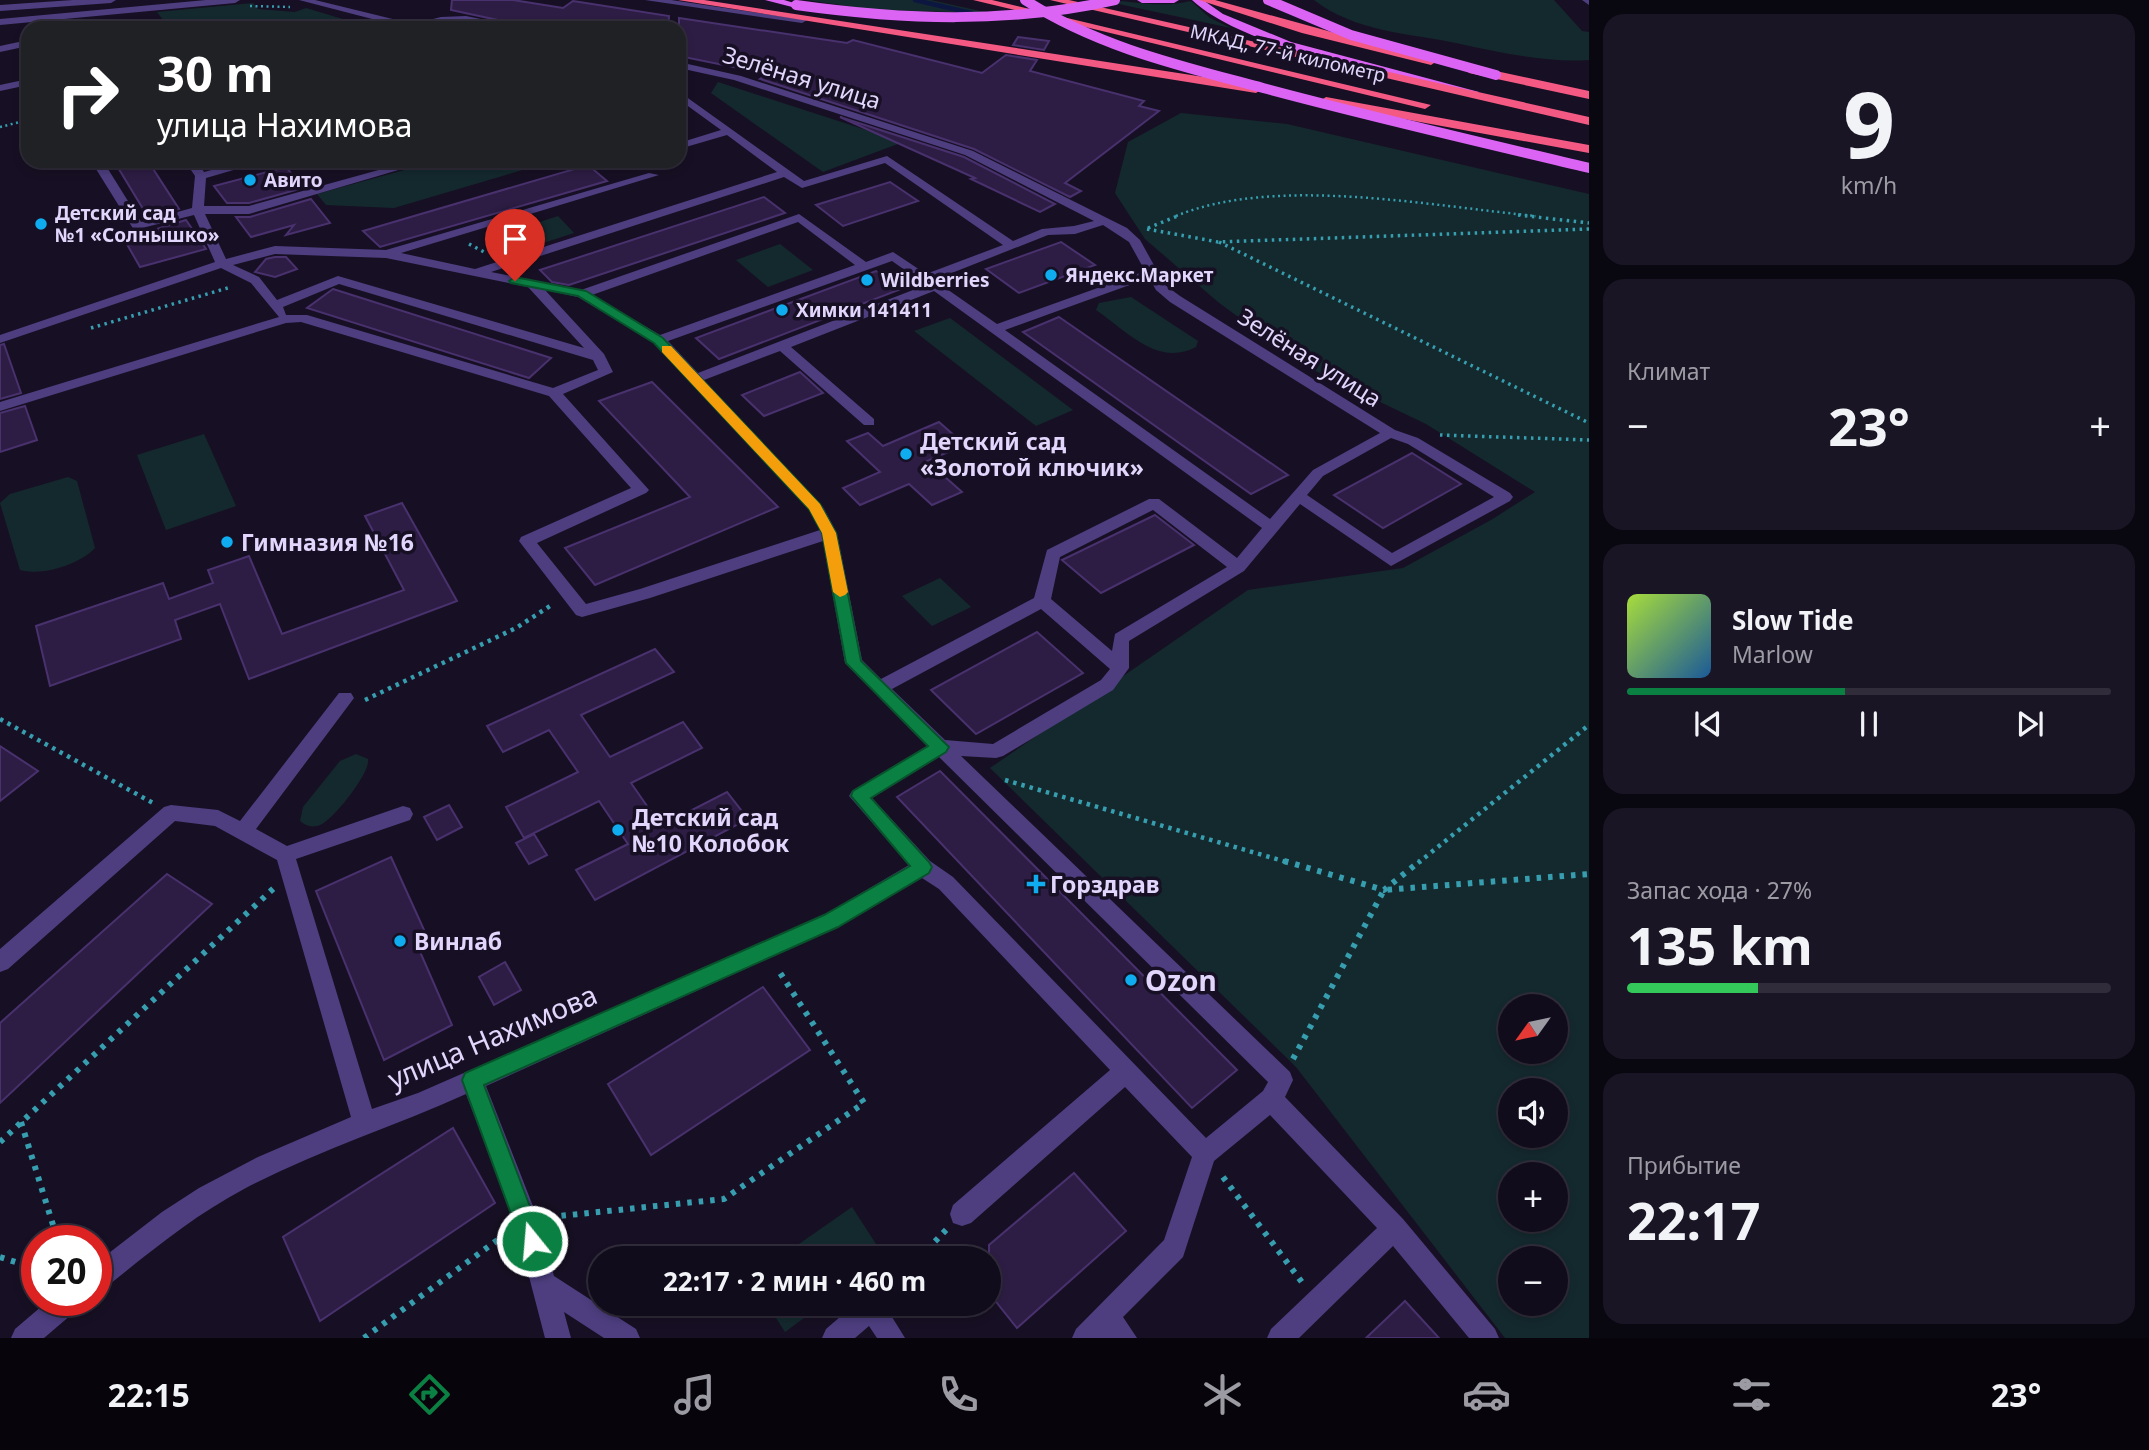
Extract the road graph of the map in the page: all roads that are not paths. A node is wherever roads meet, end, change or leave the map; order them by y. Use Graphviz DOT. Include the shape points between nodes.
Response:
graph roads {
  1 [pos="111,0"];
  2 [pos="235,0"];
  3 [pos="304,0"];
  4 [pos="332,0"];
  5 [pos="359,0"];
  6 [pos="650,0"];
  7 [pos="683,0"];
  8 [pos="770,0"];
  9 [pos="978,0"];
  10 [pos="1024,0"];
  11 [pos="1055,0"];
  12 [pos="1115,0"];
  13 [pos="1142,0"];
  14 [pos="1174,0"];
  15 [pos="1197,0"];
  16 [pos="1204,0"];
  17 [pos="1268,0"];
  18 [pos="0,8"];
  19 [pos="99,13"];
  20 [pos="802,20"];
  21 [pos="102,21"];
  22 [pos="390,21"];
  23 [pos="432,21"];
  24 [pos="488,21"];
  25 [pos="0,22"];
  26 [pos="21,44"];
  27 [pos="0,49"];
  28 [pos="686,67"];
  29 [pos="1496,75"];
  30 [pos="686,79"];
  31 [pos="21,84"];
  32 [pos="712,85"];
  33 [pos="0,88"];
  34 [pos="1589,95"];
  35 [pos="686,97"];
  36 [pos="1565,116"];
  37 [pos="1589,121"];
  38 [pos="729,131"];
  39 [pos="1589,143"];
  40 [pos="686,144"];
  41 [pos="1589,149"];
  42 [pos="101,168"];
  43 [pos="196,168"];
  44 [pos="232,168"];
  45 [pos="397,168"];
  46 [pos="1589,169"];
  47 [pos="786,173"];
  48 [pos="653,175"];
  49 [pos="201,176"];
  50 [pos="198,211"];
  51 [pos="1105,221"];
  52 [pos="1012,246"];
  53 [pos="386,254"];
  54 [pos="222,264"];
  55 [pos="864,266"];
  56 [pos="478,272"];
  57 [pos="1150,273"];
  58 [pos="930,282"];
  59 [pos="533,285"];
  60 [pos="582,294"];
  61 [pos="275,305"];
  62 [pos="285,319"];
  63 [pos="995,329"];
  64 [pos="0,339"];
  65 [pos="659,340"];
  66 [pos="781,345"];
  67 [pos="599,357"];
  68 [pos="695,379"];
  69 [pos="554,393"];
  70 [pos="0,407"];
  71 [pos="869,422"];
  72 [pos="1390,433"];
  73 [pos="1298,496"];
  74 [pos="1271,527"];
  75 [pos="829,533"];
  76 [pos="1238,567"];
  77 [pos="1042,601"];
  78 [pos="1120,668"];
  79 [pos="879,688"];
  80 [pos="341,702"];
  81 [pos="940,747"];
  82 [pos="403,814"];
  83 [pos="243,832"];
  84 [pos="288,864"];
  85 [pos="923,867"];
  86 [pos="0,962"];
  87 [pos="1126,1071"];
  88 [pos="472,1080"];
  89 [pos="1276,1089"];
  90 [pos="364,1123"];
  91 [pos="1205,1154"];
  92 [pos="962,1214"];
  93 [pos="1394,1228"];
  94 [pos="112,1267"];
  95 [pos="544,1284"];
  96 [pos="50,1316"];
  97 [pos="1106,1317"];
  98 [pos="24,1338"];
  99 [pos="558,1338"];
  100 [pos="627,1338"];
  101 [pos="835,1338"];
  102 [pos="892,1338"];
  103 [pos="1085,1338"];
  104 [pos="1124,1338"];
  105 [pos="1280,1338"];
  106 [pos="1486,1338"];
  1 -- 18 [label="street"];
  2 -- 19 [label="street"];
  3 -- 22 [label="street"];
  4 -- 5 [label="street"];
  6 -- 20 [label="street"];
  7 -- 20 [label="highway"];
  8 -- 12 [label="main road, bridge" via="898,17 974,19 1055,13"];
  9 -- 39 [label="highway, МКАД, 77-й километр"];
  10 -- 46 [label="main road, bridge" via="1084,31 1197,70"];
  11 -- 36 [label="highway, МКАД, 77-й километр"];
  13 -- 14 [label="main road"];
  15 -- 36 [label="main road" via="1220,17 1261,33"];
  16 -- 29 [label="highway, bridge" via="1346,41"];
  17 -- 29 [label="main road, bridge" via="1333,29"];
  19 -- 21 [label="street"];
  19 -- 25 [label="street"];
  20 -- 41 [label="highway" via="1237,86"];
  23 -- 24 [label="street" via="470,17"];
  26 -- 27 [label="street"];
  28 -- 51 [label="street, Зелёная улица" via="737,78 969,153"];
  29 -- 34 [label="highway"];
  30 -- 32 [label="street"];
  31 -- 33 [label="street"];
  35 -- 38 [label="street"];
  36 -- 37 [label="highway, МКАД, 77-й километр"];
  38 -- 40 [label="street"];
  38 -- 47 [label="street"];
  42 -- 50 [label="street" via="138,227"];
  43 -- 49 [label="street"];
  44 -- 49 [label="street"];
  45 -- 50 [label="street" via="249,210"];
  47 -- 52 [label="street" via="802,185 887,159"];
  47 -- 56 [label="street"];
  48 -- 53 [label="street"];
  49 -- 50 [label="street"];
  50 -- 54 [label="street"];
  51 -- 52 [label="street" via="1046,232"];
  51 -- 57 [label="street, Зелёная улица" via="1134,240"];
  52 -- 58 [label="street"];
  53 -- 54 [label="street" via="275,250"];
  53 -- 56 [label="street"];
  54 -- 61 [label="street" via="255,280"];
  54 -- 64 [label="street"];
  55 -- 58 [label="street" via="893,256"];
  55 -- 60 [label="street" via="799,218"];
  55 -- 65 [label="street"];
  56 -- 59 [label="street"];
  57 -- 63 [label="street"];
  57 -- 72 [label="street, Зелёная улица" via="1175,299"];
  58 -- 63 [label="street"];
  58 -- 66 [label="street"];
  59 -- 60 [label="street"];
  59 -- 67 [label="street"];
  60 -- 65 [label="street"];
  61 -- 62 [label="street"];
  61 -- 67 [label="street" via="338,280"];
  62 -- 69 [label="street" via="302,318"];
  62 -- 70 [label="street"];
  63 -- 74 [label="street"];
  65 -- 68 [label="street"];
  66 -- 68 [label="street"];
  66 -- 71 [label="street"];
  67 -- 69 [label="street" via="607,372"];
  68 -- 75 [label="street" via="815,507"];
  69 -- 75 [label="street" via="641,490 527,541 582,611"];
  72 -- 73 [label="street, Зелёная улица" via="1318,473"];
  72 -- 73 [label="street" via="1413,441 1505,497 1391,560"];
  73 -- 74 [label="street, Зелёная улица"];
  74 -- 76 [label="street, Зелёная улица"];
  75 -- 79 [label="street" via="854,663"];
  76 -- 77 [label="street" via="1154,503 1053,554"];
  76 -- 78 [label="street, Зелёная улица" via="1121,638"];
  77 -- 78 [label="street"];
  77 -- 79 [label="street"];
  78 -- 81 [label="street" via="1107,685 996,751"];
  79 -- 81 [label="street"];
  80 -- 83 [label="street"];
  81 -- 85 [label="street" via="859,796"];
  81 -- 89 [label="street"];
  82 -- 84 [label="street"];
  83 -- 84 [label="street"];
  83 -- 86 [label="street" via="218,818 171,813"];
  84 -- 90 [label="street"];
  85 -- 87 [label="street" via="946,883"];
  85 -- 88 [label="street, улица Нахимова" via="843,915"];
  87 -- 91 [label="street"];
  87 -- 92 [label="street"];
  88 -- 90 [label="street, улица Нахимова"];
  88 -- 95 [label="street" via="526,1219"];
  89 -- 91 [label="street"];
  89 -- 93 [label="street"];
  90 -- 94 [label="street, улица Нахимова" via="182,1212"];
  91 -- 97 [label="street" via="1174,1248"];
  93 -- 105 [label="street"];
  93 -- 106 [label="street"];
  95 -- 99 [label="street"];
  95 -- 100 [label="street"];
  96 -- 98 [label="street"];
  97 -- 103 [label="street"];
  97 -- 104 [label="street"];
  101 -- 102 [label="street" via="871,1307"];
}
